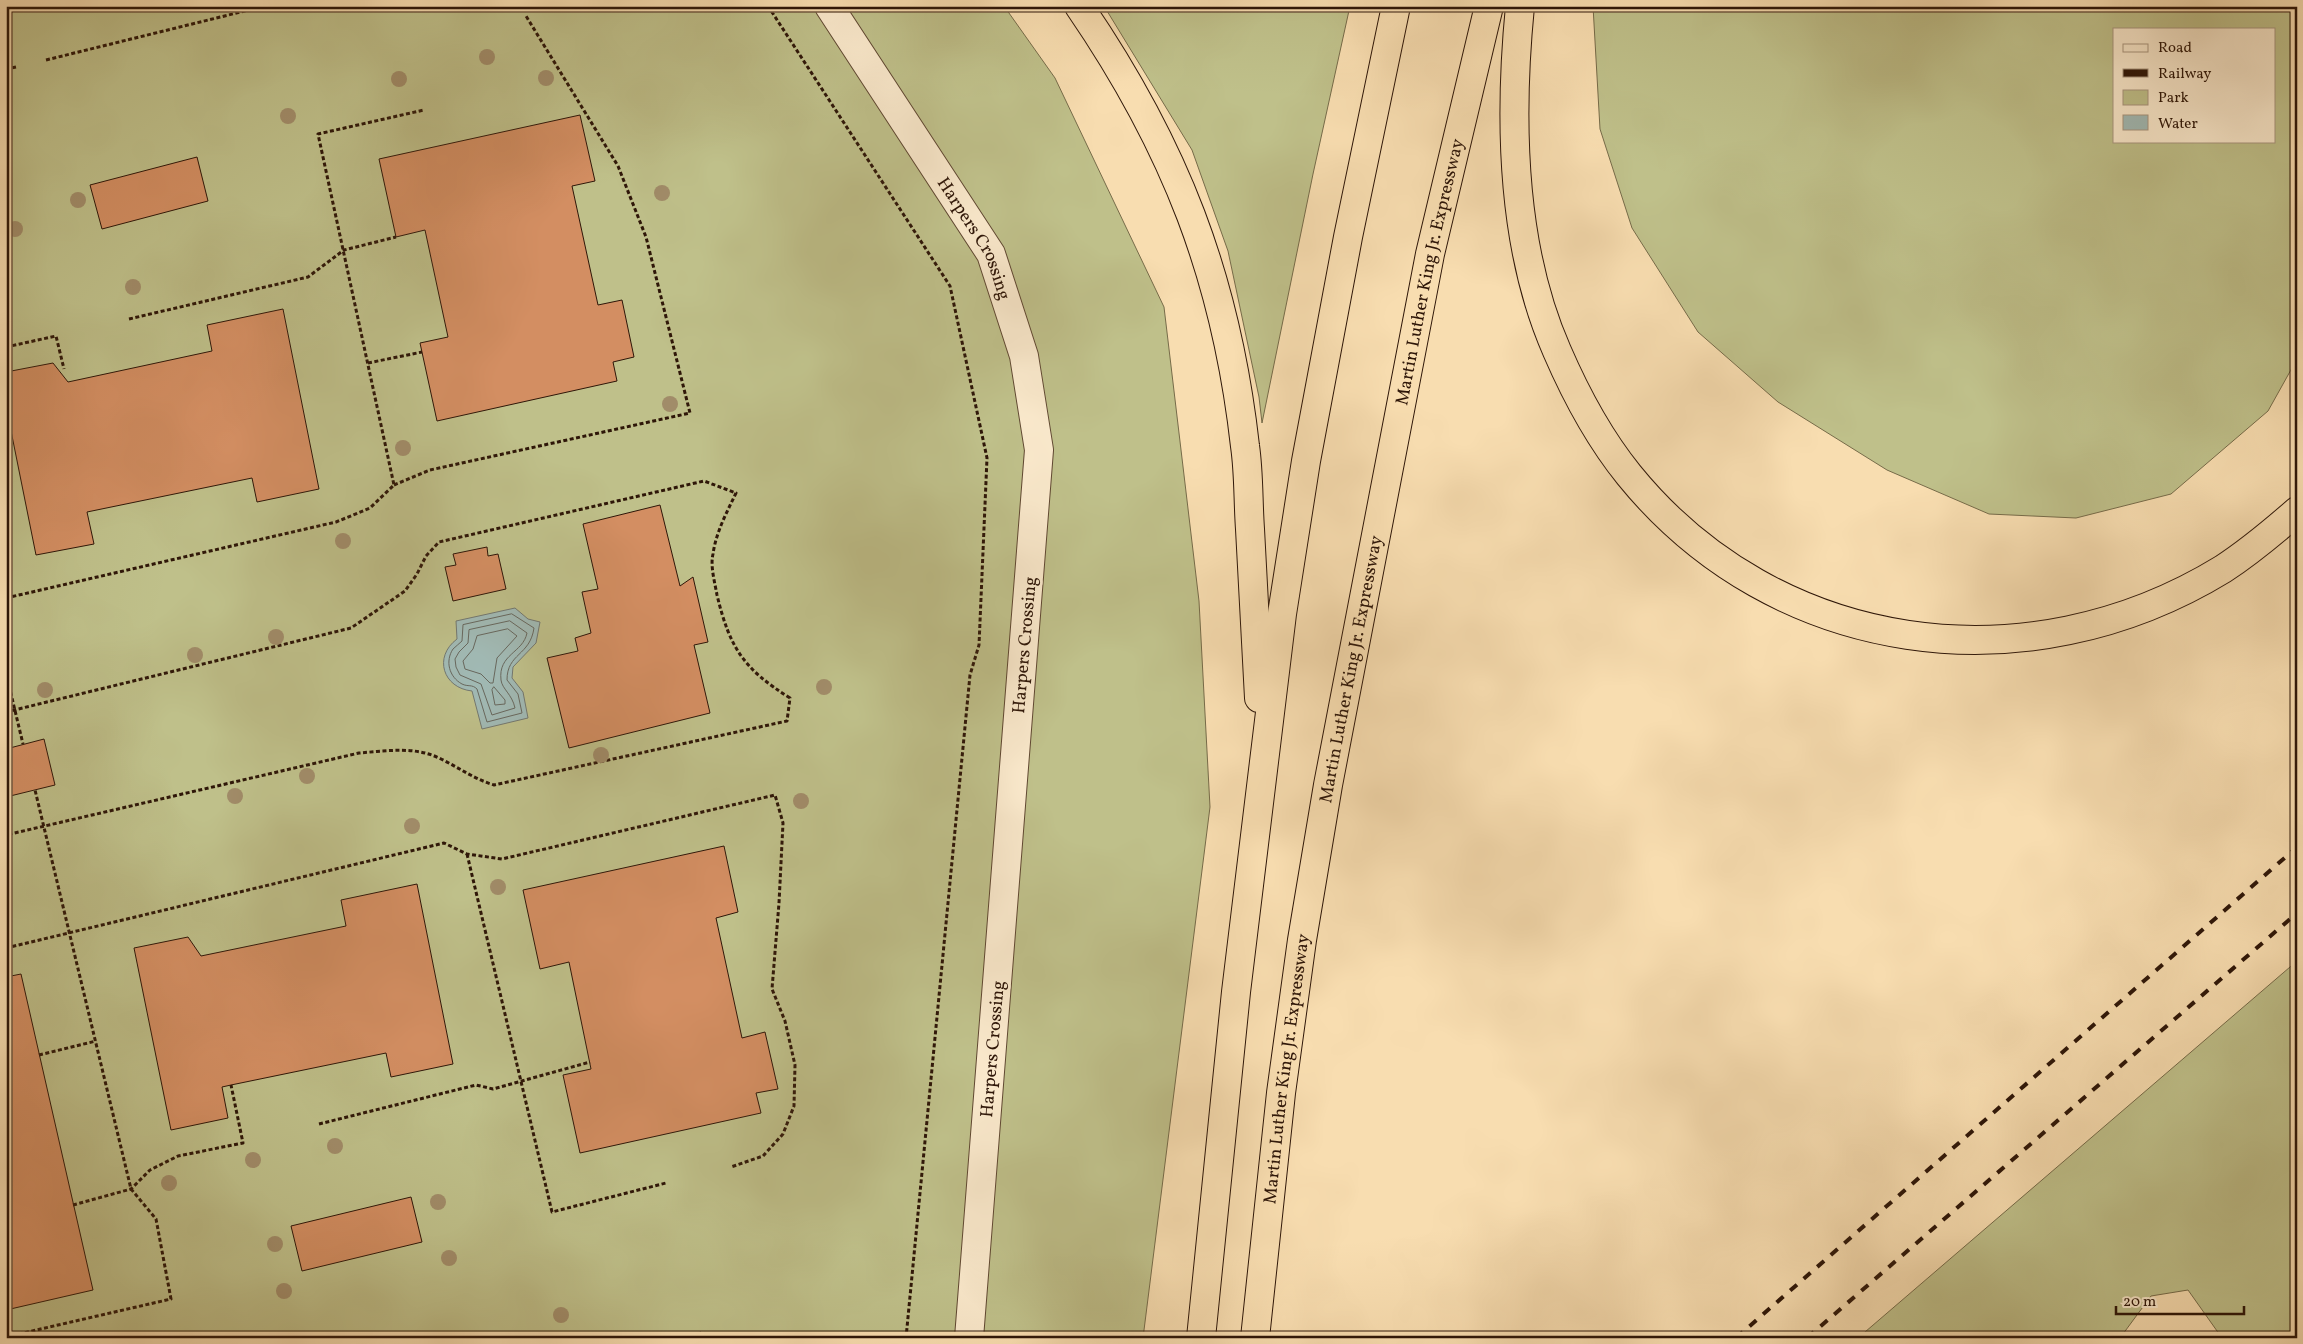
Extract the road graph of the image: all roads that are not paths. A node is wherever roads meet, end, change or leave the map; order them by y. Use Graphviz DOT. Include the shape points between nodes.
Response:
graph roads {
  1 [pos="829,6"];
  2 [pos="1079,6"];
  3 [pos="1396,6"];
  4 [pos="1489,6"];
  5 [pos="1520,6"];
  6 [pos="2297,511"];
  7 [pos="1263,768"];
  8 [pos="969,1338"];
  9 [pos="1200,1338"];
  10 [pos="1255,1338"];
  1 -- 8 [label="street, Harpers Crossing" via="991,254 1024,356 1039,450"];
  2 -- 7 [label="highway" via="1156,133 1203,244 1222,307 1246,448"];
  3 -- 7 [label="highway" via="1306,461 1282,614"];
  4 -- 10 [label="highway, Martin Luther King Jr. Expressway" via="1430,254 1328,785 1281,1093"];
  5 -- 6 [label="highway" via="1514,98 1520,204 1527,253 1556,348 1602,437 1630,476 1697,542 1735,570 1816,612 1858,626 1952,640 2002,640 2094,624 2175,594 2223,569"];
  7 -- 9 [label="highway" via="1234,1002"];
}
